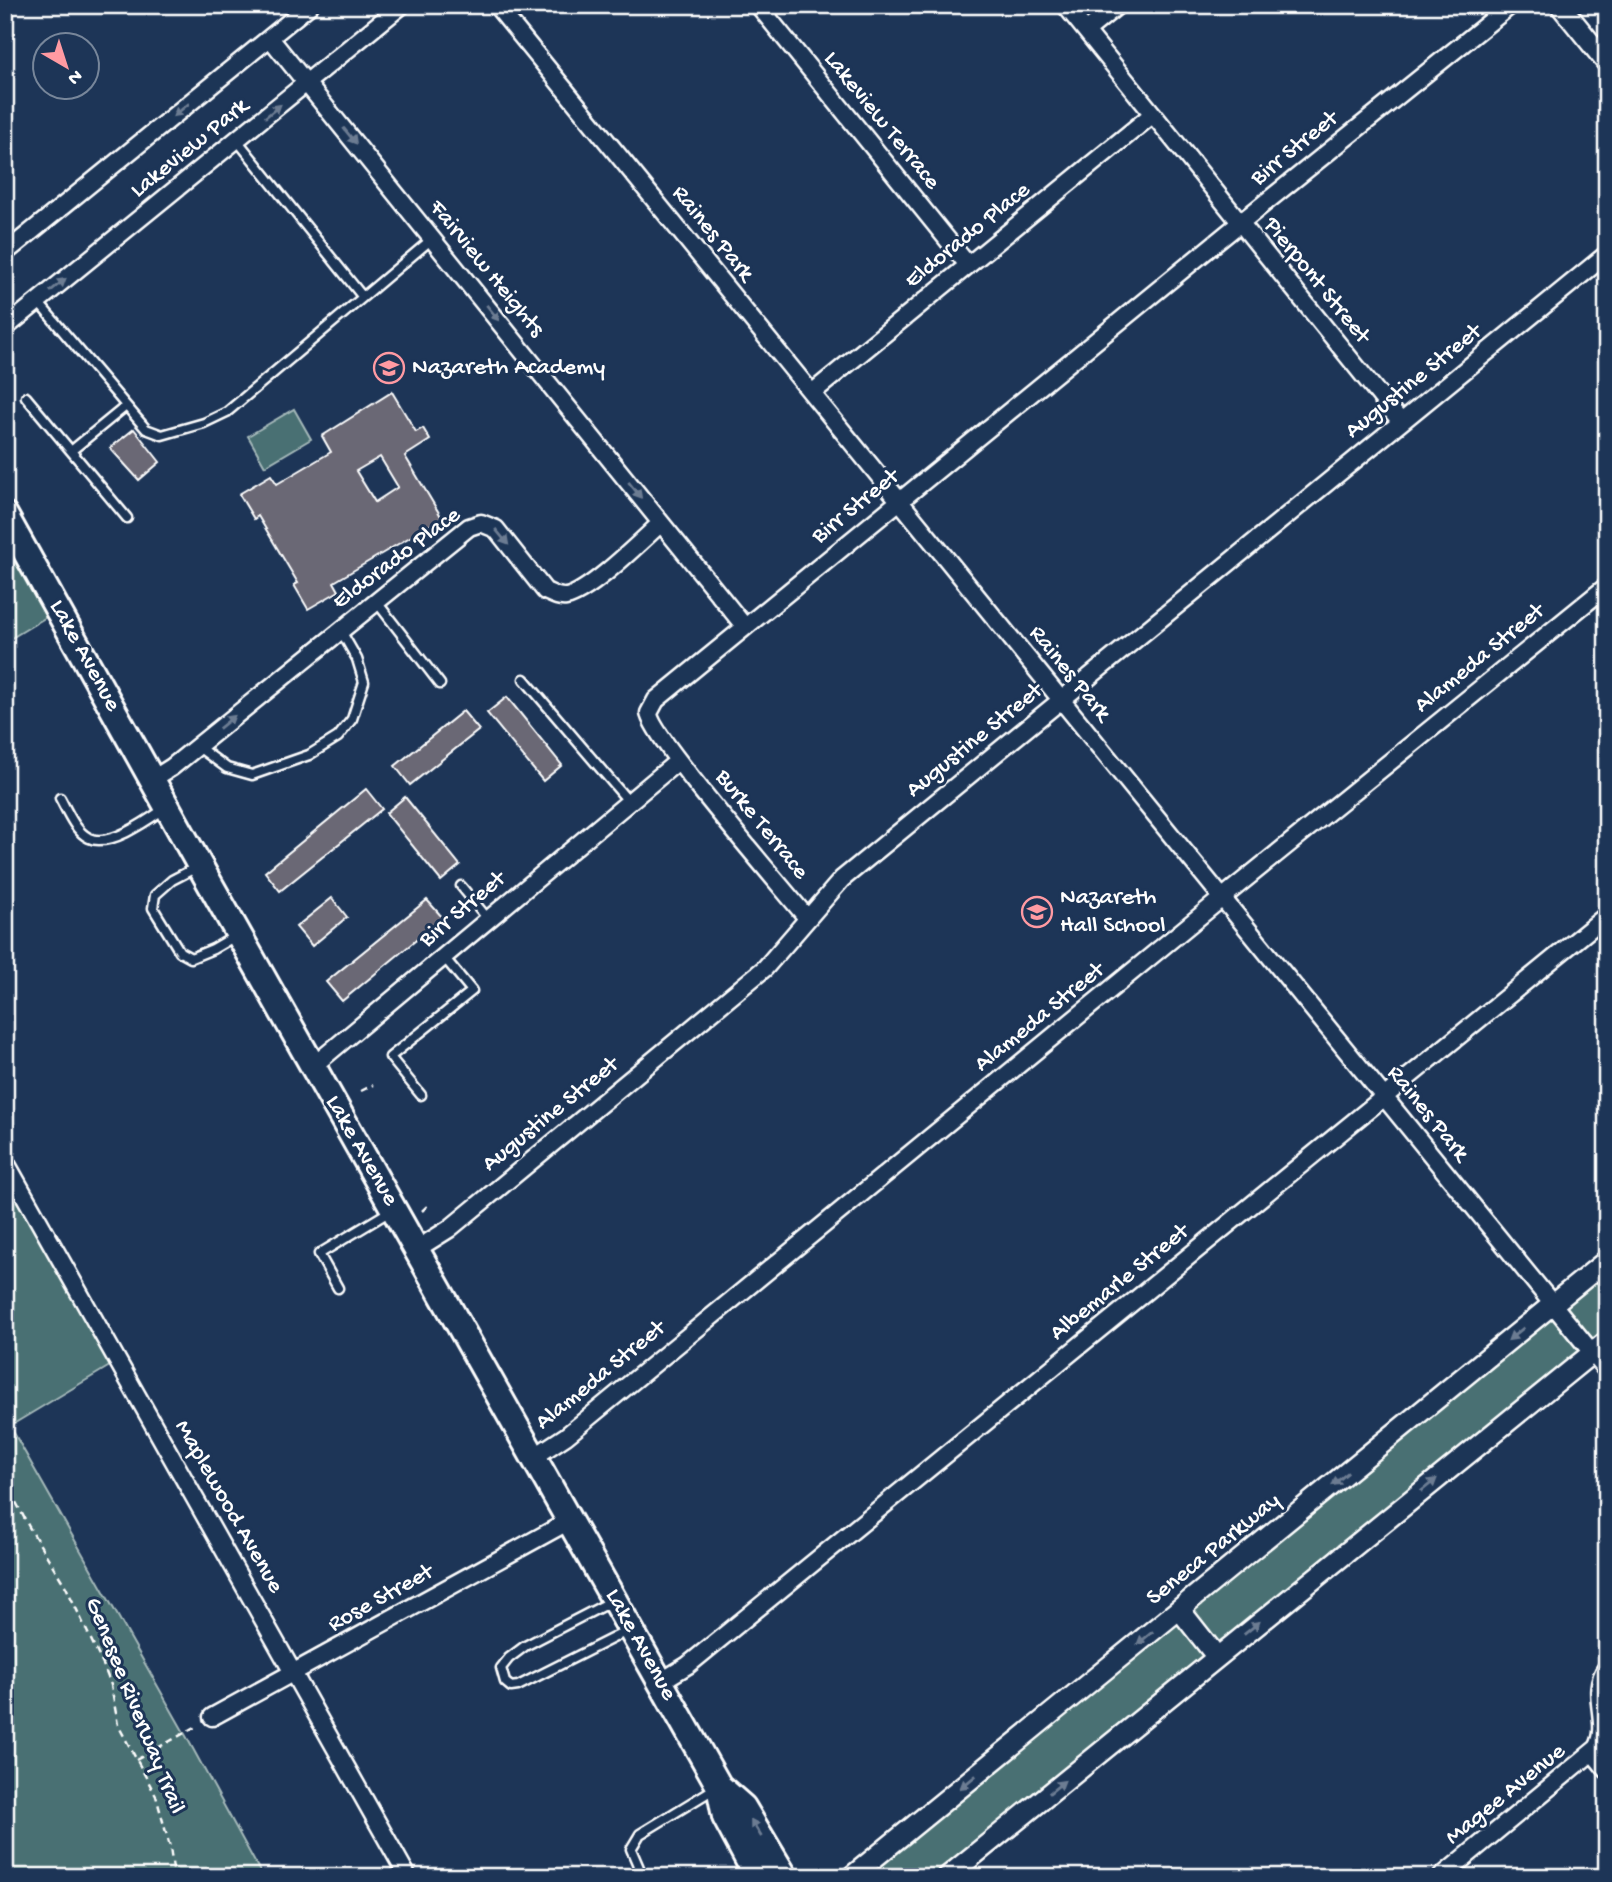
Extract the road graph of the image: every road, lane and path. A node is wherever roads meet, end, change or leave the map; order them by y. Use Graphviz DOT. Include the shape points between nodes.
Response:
graph roads {
  1 [pos="310,5"];
  2 [pos="402,5"];
  3 [pos="496,5"];
  4 [pos="758,5"];
  5 [pos="1065,5"];
  6 [pos="1118,5"];
  7 [pos="1511,5"];
  8 [pos="1560,5"];
  9 [pos="1086,31"];
  10 [pos="270,38"];
  11 [pos="1607,63"];
  12 [pos="307,83"];
  13 [pos="1153,114"];
  14 [pos="237,140"];
  15 [pos="1240,223"];
  16 [pos="433,238"];
  17 [pos="5,253"];
  18 [pos="1607,254"];
  19 [pos="968,265"];
  20 [pos="362,296"];
  21 [pos="38,302"];
  22 [pos="5,328"];
  23 [pos="812,393"];
  24 [pos="26,397"];
  25 [pos="126,406"];
  26 [pos="1401,422"];
  27 [pos="71,451"];
  28 [pos="900,501"];
  29 [pos="5,515"];
  30 [pos="127,518"];
  31 [pos="662,523"];
  32 [pos="1607,586"];
  33 [pos="376,601"];
  34 [pos="745,627"];
  35 [pos="340,630"];
  36 [pos="524,679"];
  37 [pos="440,684"];
  38 [pos="1061,700"];
  39 [pos="197,746"];
  40 [pos="678,761"];
  41 [pos="153,779"];
  42 [pos="60,798"];
  43 [pos="629,802"];
  44 [pos="169,807"];
  45 [pos="200,866"];
  46 [pos="461,886"];
  47 [pos="1222,898"];
  48 [pos="1607,915"];
  49 [pos="807,918"];
  50 [pos="488,919"];
  51 [pos="239,933"];
  52 [pos="443,956"];
  53 [pos="313,1066"];
  54 [pos="373,1085"];
  55 [pos="361,1091"];
  56 [pos="421,1094"];
  57 [pos="1384,1097"];
  58 [pos="5,1161"];
  59 [pos="427,1206"];
  60 [pos="395,1209"];
  61 [pos="422,1211"];
  62 [pos="417,1249"];
  63 [pos="1607,1260"];
  64 [pos="338,1288"];
  65 [pos="1552,1304"];
  66 [pos="1599,1347"];
  67 [pos="1607,1371"];
  68 [pos="534,1457"];
  69 [pos="5,1480"];
  70 [pos="571,1521"];
  71 [pos="615,1600"];
  72 [pos="1180,1610"];
  73 [pos="631,1629"];
  74 [pos="1217,1657"];
  75 [pos="1607,1667"];
  76 [pos="295,1672"];
  77 [pos="660,1682"];
  78 [pos="212,1717"];
  79 [pos="1605,1722"];
  80 [pos="1593,1753"];
  81 [pos="136,1760"];
  82 [pos="1607,1770"];
  83 [pos="719,1786"];
  84 [pos="174,1877"];
  85 [pos="408,1877"];
  86 [pos="643,1877"];
  87 [pos="757,1877"];
  88 [pos="785,1877"];
  89 [pos="851,1877"];
  90 [pos="947,1877"];
  91 [pos="1441,1877"];
  1 -- 10 [label="street, Lakeview Park"];
  2 -- 12 [label="street, Lakeview Park"];
  3 -- 23 [label="street, Raines Park"];
  4 -- 19 [label="street, Lakeview Terrace"];
  5 -- 9 [label="street, Pierpont Street"];
  6 -- 9 [label="street"];
  7 -- 15 [label="street, Birr Street"];
  8 -- 11 [label="street"];
  9 -- 13 [label="street, Pierpont Street"];
  10 -- 12 [label="street, Fairview Heights"];
  10 -- 17 [label="street, Lakeview Park, one-way"];
  14 -- 12 [label="street, Lakeview Park, one-way"];
  12 -- 16 [label="street, Fairview Heights, one-way"];
  13 -- 15 [label="street, Pierpont Street"];
  13 -- 19 [label="street, Eldorado Place"];
  14 -- 20 [label="lane"];
  21 -- 14 [label="street, Lakeview Park, one-way"];
  15 -- 26 [label="street, Pierpont Street"];
  15 -- 28 [label="street, Birr Street"];
  16 -- 20 [label="lane"];
  16 -- 31 [label="street, Fairview Heights, one-way"];
  18 -- 26 [label="street, Augustine Street"];
  19 -- 23 [label="street, Eldorado Place"];
  20 -- 25 [label="lane" via="227,412 204,423 162,435 146,429"];
  21 -- 22 [label="street, Lakeview Park"];
  21 -- 25 [label="lane"];
  23 -- 28 [label="street, Raines Park"];
  24 -- 27 [label="lane"];
  25 -- 27 [label="lane"];
  26 -- 38 [label="street, Augustine Street"];
  27 -- 30 [label="lane"];
  28 -- 34 [label="street, Birr Street"];
  28 -- 38 [label="street, Raines Park"];
  29 -- 41 [label="main road, Lake Avenue"];
  33 -- 31 [label="street, Eldorado Place, one-way" via="469,527 481,523 496,529 545,591 556,597 567,597 592,583"];
  31 -- 34 [label="street, Fairview Heights"];
  32 -- 47 [label="street, Alameda Street"];
  33 -- 35 [label="street, Eldorado Place"];
  33 -- 37 [label="lane"];
  34 -- 40 [label="street, Birr Street" via="651,708 649,718"];
  39 -- 35 [label="street, Eldorado Place, one-way"];
  35 -- 39 [label="lane" via="358,659 364,682 352,719 338,737 309,755 253,775 227,768"];
  36 -- 43 [label="lane"];
  38 -- 47 [label="street, Raines Park"];
  38 -- 49 [label="street, Augustine Street" via="842,878"];
  39 -- 41 [label="street, Eldorado Place"];
  40 -- 43 [label="street, Birr Street"];
  40 -- 49 [label="street, Burke Terrace"];
  41 -- 44 [label="main road, Lake Avenue"];
  42 -- 44 [label="lane" via="77,827 88,838 100,841"];
  43 -- 50 [label="street, Birr Street"];
  44 -- 45 [label="main road, Lake Avenue"];
  45 -- 51 [label="main road, Lake Avenue"];
  45 -- 51 [label="lane" via="155,895 153,908 180,952 191,958"];
  46 -- 50 [label="lane"];
  47 -- 57 [label="street, Raines Park"];
  47 -- 68 [label="street, Alameda Street" via="566,1436"];
  48 -- 57 [label="street, Albemarle Street"];
  49 -- 62 [label="street, Augustine Street" via="765,968 449,1228"];
  50 -- 52 [label="street, Birr Street"];
  51 -- 53 [label="main road, Lake Avenue"];
  52 -- 53 [label="street, Birr Street"];
  52 -- 56 [label="lane" via="472,990 390,1057"];
  53 -- 60 [label="main road, Lake Avenue"];
  54 -- 55 [label="path"];
  57 -- 65 [label="street, Raines Park"];
  57 -- 77 [label="street, Albemarle Street" via="688,1665"];
  58 -- 76 [label="street, Maplewood Avenue"];
  59 -- 61 [label="path"];
  60 -- 62 [label="main road, Lake Avenue"];
  60 -- 64 [label="lane" via="319,1254"];
  62 -- 68 [label="main road, Lake Avenue"];
  63 -- 65 [label="street, Seneca Parkway"];
  65 -- 66 [label="street, Raines Park"];
  65 -- 72 [label="street, Seneca Parkway, one-way"];
  66 -- 67 [label="street, Raines Park"];
  74 -- 66 [label="street, one-way"];
  68 -- 70 [label="main road, Lake Avenue"];
  69 -- 81 [label="path, Genesee Riverway Trail" via="100,1658 111,1685 118,1725"];
  70 -- 71 [label="main road, Lake Avenue"];
  70 -- 76 [label="street, Rose Street"];
  71 -- 73 [label="main road, Lake Avenue"];
  71 -- 73 [label="lane" via="516,1652 501,1668 505,1682 518,1686"];
  72 -- 74 [label="street"];
  72 -- 89 [label="street, Seneca Parkway, one-way"];
  73 -- 77 [label="main road, Lake Avenue"];
  90 -- 74 [label="street, one-way"];
  75 -- 79 [label="street, Magee Avenue" via="1599,1682"];
  76 -- 78 [label="street, Rose Street"];
  76 -- 85 [label="street, Maplewood Avenue"];
  77 -- 83 [label="main road, Lake Avenue"];
  78 -- 81 [label="path"];
  79 -- 80 [label="street, Magee Avenue" via="1604,1736"];
  80 -- 82 [label="street"];
  80 -- 91 [label="street, Magee Avenue"];
  81 -- 84 [label="path, Genesee Riverway Trail" via="160,1806"];
  83 -- 86 [label="lane" via="640,1834 631,1849"];
  83 -- 87 [label="main road, Lake Avenue" via="725,1817"];
  88 -- 83 [label="main road, Lake Avenue, one-way" via="743,1807"];
}
